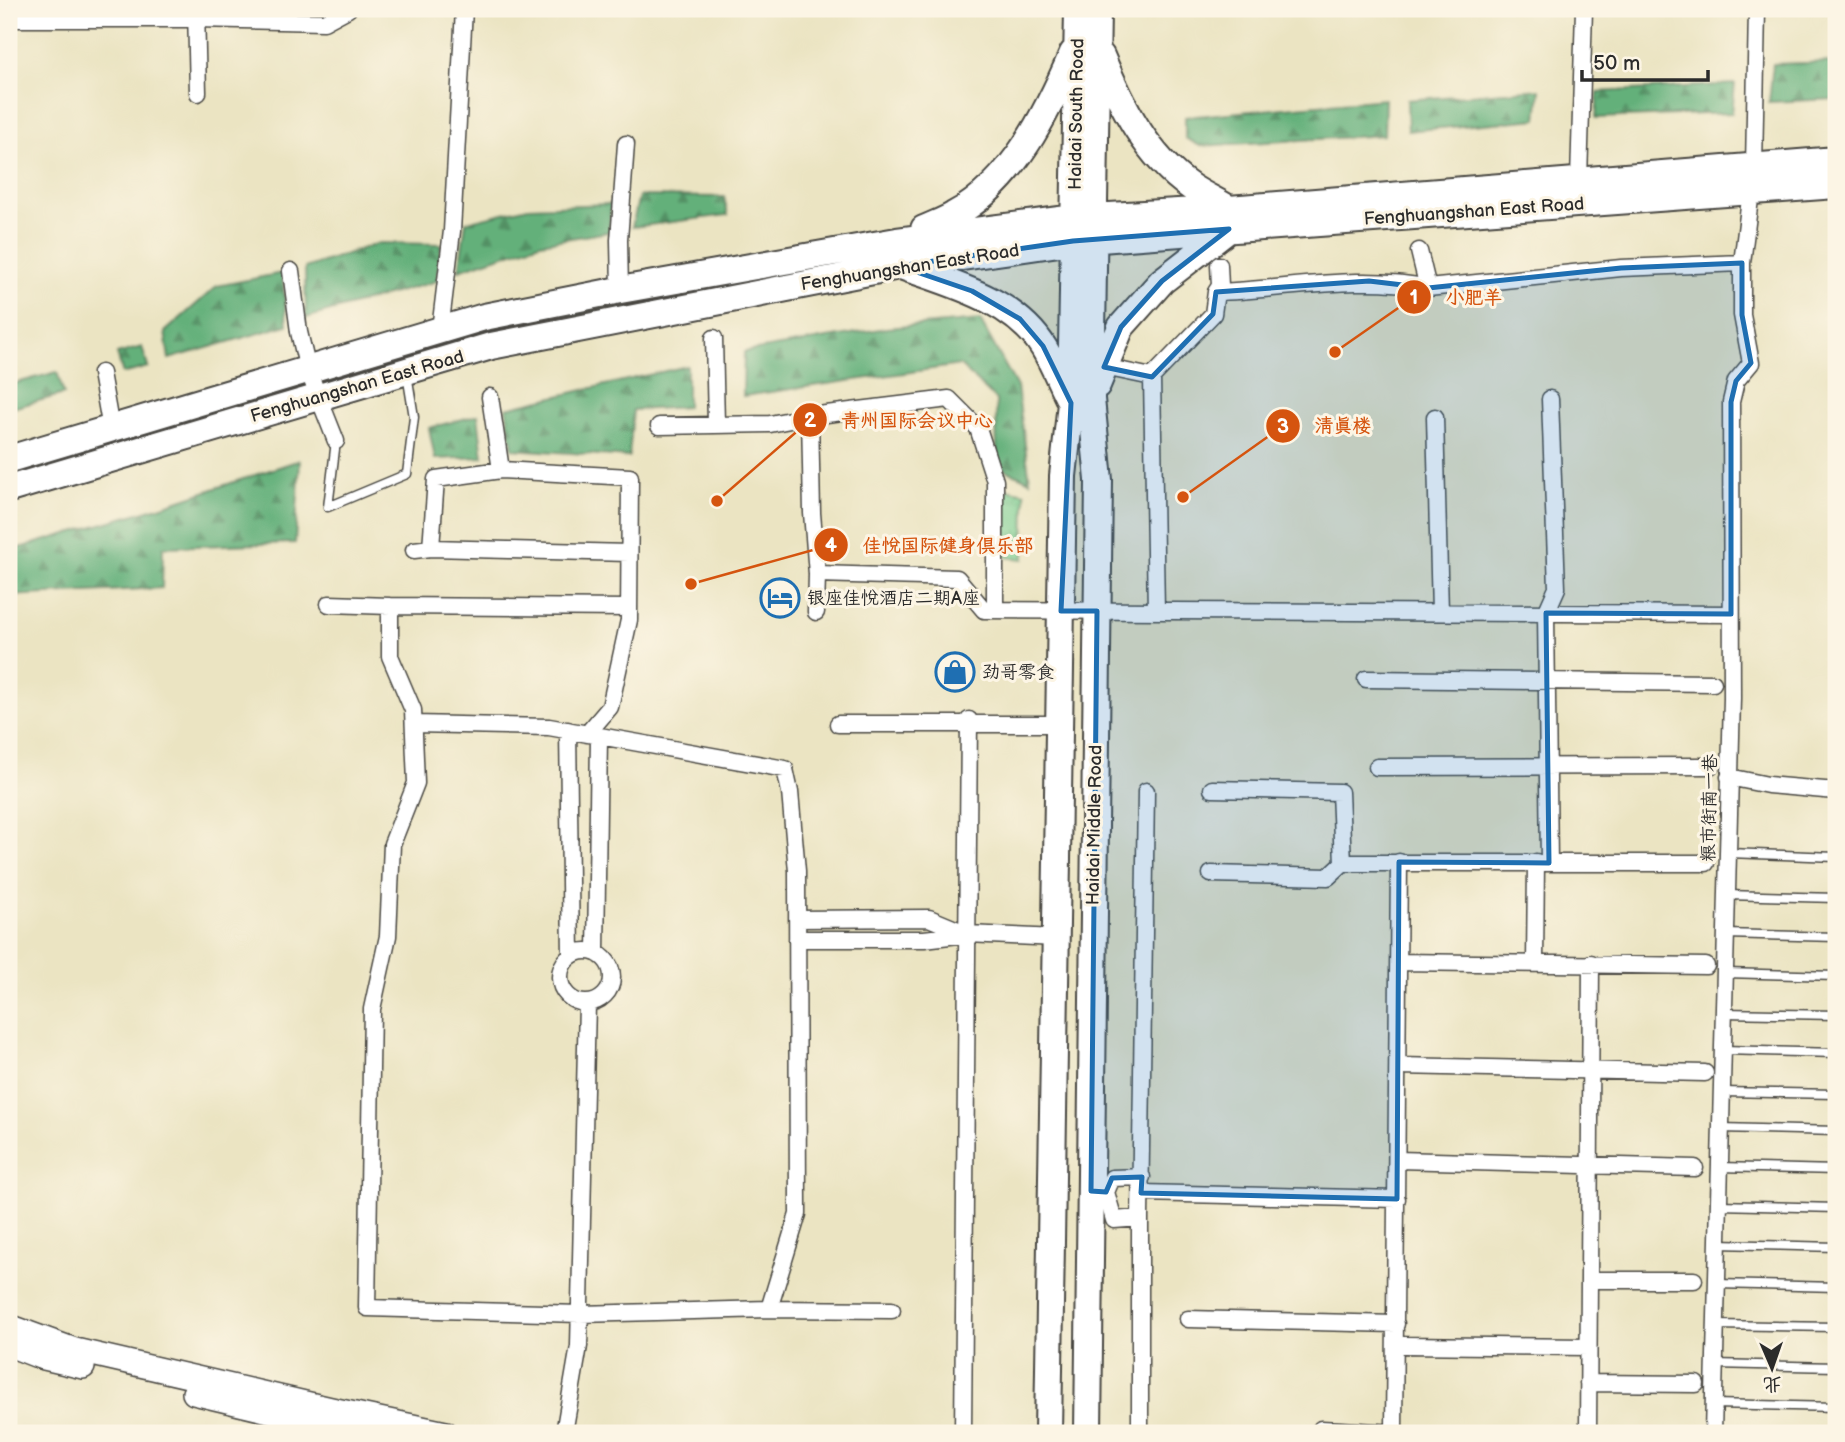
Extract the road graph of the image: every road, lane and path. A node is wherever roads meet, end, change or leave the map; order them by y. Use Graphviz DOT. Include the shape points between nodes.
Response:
graph roads {
  1 [pos="348,9"];
  2 [pos="464,9"];
  3 [pos="1078,9"];
  4 [pos="1097,9"];
  5 [pos="1584,9"];
  6 [pos="1757,9"];
  7 [pos="195,14"];
  8 [pos="9,19"];
  9 [pos="1087,43"];
  10 [pos="198,93"];
  11 [pos="626,144"];
  12 [pos="1836,160"];
  13 [pos="1752,179"];
  14 [pos="1579,180"];
  15 [pos="1836,185"];
  16 [pos="1229,219"];
  17 [pos="1083,229"];
  18 [pos="1419,251"];
  19 [pos="898,253"];
  20 [pos="1742,263"];
  21 [pos="1219,265"];
  22 [pos="291,271"];
  23 [pos="1428,288"];
  24 [pos="620,289"];
  25 [pos="1216,292"];
  26 [pos="440,330"];
  27 [pos="714,338"];
  28 [pos="1104,367"];
  29 [pos="308,370"];
  30 [pos="407,371"];
  31 [pos="101,373"];
  32 [pos="1152,377"];
  33 [pos="319,397"];
  34 [pos="490,397"];
  35 [pos="1550,399"];
  36 [pos="1081,401"];
  37 [pos="810,416"];
  38 [pos="1435,417"];
  39 [pos="716,424"];
  40 [pos="659,426"];
  41 [pos="111,429"];
  42 [pos="336,440"];
  43 [pos="9,459"];
  44 [pos="501,470"];
  45 [pos="9,489"];
  46 [pos="431,548"];
  47 [pos="414,550"];
  48 [pos="629,553"];
  49 [pos="817,574"];
  50 [pos="329,604"];
  51 [pos="390,606"];
  52 [pos="629,608"];
  53 [pos="995,610"];
  54 [pos="1061,611"];
  55 [pos="1097,611"];
  56 [pos="1156,611"];
  57 [pos="816,612"];
  58 [pos="1440,612"];
  59 [pos="1546,613"];
  60 [pos="1731,614"];
  61 [pos="1366,679"];
  62 [pos="1547,683"];
  63 [pos="1713,683"];
  64 [pos="969,720"];
  65 [pos="414,724"];
  66 [pos="838,724"];
  67 [pos="1059,724"];
  68 [pos="568,730"];
  69 [pos="593,735"];
  70 [pos="1377,766"];
  71 [pos="1710,766"];
  72 [pos="1548,768"];
  73 [pos="1729,777"];
  74 [pos="1212,789"];
  75 [pos="1146,791"];
  76 [pos="1836,791"];
  77 [pos="1728,853"];
  78 [pos="1836,857"];
  79 [pos="1399,862"];
  80 [pos="1542,862"];
  81 [pos="1343,863"];
  82 [pos="1706,863"];
  83 [pos="1211,874"];
  84 [pos="1727,895"];
  85 [pos="1836,898"];
  86 [pos="797,919"];
  87 [pos="967,934"];
  88 [pos="1726,934"];
  89 [pos="1057,937"];
  90 [pos="1836,937"];
  91 [pos="797,939"];
  92 [pos="596,953"];
  93 [pos="570,956"];
  94 [pos="1399,962"];
  95 [pos="1535,963"];
  96 [pos="1591,963"];
  97 [pos="1706,966"];
  98 [pos="1725,973"];
  99 [pos="1836,976"];
  100 [pos="587,1004"];
  101 [pos="1724,1013"];
  102 [pos="1836,1015"];
  103 [pos="1723,1050"];
  104 [pos="1836,1053"];
  105 [pos="1399,1066"];
  106 [pos="1590,1070"];
  107 [pos="1705,1073"];
  108 [pos="1722,1092"];
  109 [pos="1836,1094"];
  110 [pos="1721,1128"];
  111 [pos="1836,1131"];
  112 [pos="1398,1160"];
  113 [pos="1589,1166"];
  114 [pos="1720,1167"];
  115 [pos="1695,1168"];
  116 [pos="1836,1170"];
  117 [pos="1141,1185"];
  118 [pos="1099,1192"];
  119 [pos="1397,1199"];
  120 [pos="1719,1205"];
  121 [pos="1836,1208"];
  122 [pos="1140,1218"];
  123 [pos="1718,1244"];
  124 [pos="1836,1247"];
  125 [pos="1589,1280"];
  126 [pos="1694,1280"];
  127 [pos="1717,1284"];
  128 [pos="1836,1287"];
  129 [pos="769,1310"];
  130 [pos="892,1310"];
  131 [pos="580,1314"];
  132 [pos="1188,1319"];
  133 [pos="1396,1324"];
  134 [pos="1715,1325"];
  135 [pos="9,1326"];
  136 [pos="1836,1328"];
  137 [pos="9,1345"];
  138 [pos="1403,1345"];
  139 [pos="1588,1347"];
  140 [pos="1714,1364"];
  141 [pos="1836,1367"];
  142 [pos="1588,1383"];
  143 [pos="1696,1384"];
  144 [pos="1713,1404"];
  145 [pos="1836,1407"];
  146 [pos="1321,1429"];
  147 [pos="1396,1432"];
  148 [pos="361,1433"];
  149 [pos="446,1433"];
  150 [pos="564,1433"];
  151 [pos="963,1433"];
  152 [pos="1048,1433"];
  153 [pos="1088,1433"];
  154 [pos="1140,1433"];
  155 [pos="1588,1433"];
  156 [pos="1713,1433"];
  1 -- 7 [label="street" via="324,22"];
  2 -- 26 [label="street" via="452,231"];
  3 -- 9 [label="main road, Haidai South Road"];
  4 -- 9 [label="main road, Haidai South Road"];
  5 -- 14 [label="street"];
  6 -- 13 [label="street, 粮市街南一巷"];
  7 -- 8 [label="street"];
  7 -- 10 [label="street"];
  9 -- 16 [label="main road" via="1148,144"];
  9 -- 17 [label="main road, Haidai South Road"];
  9 -- 19 [label="main road" via="1007,170 988,190"];
  11 -- 24 [label="street"];
  12 -- 13 [label="main road, Fenghuangshan East Road"];
  13 -- 14 [label="main road, Fenghuangshan East Road"];
  13 -- 15 [label="main road, Fenghuangshan East Road"];
  13 -- 16 [label="main road, Fenghuangshan East Road"];
  13 -- 20 [label="street, 粮市街南一巷"];
  14 -- 16 [label="main road, Fenghuangshan East Road"];
  16 -- 17 [label="main road, Fenghuangshan East Road"];
  16 -- 28 [label="main road" via="1140,304 1121,327"];
  17 -- 19 [label="main road, Fenghuangshan East Road"];
  17 -- 36 [label="main road, Haidai Middle Road"];
  18 -- 23 [label="street"];
  19 -- 24 [label="main road, Fenghuangshan East Road"];
  19 -- 30 [label="main road, Fenghuangshan East Road" via="491,346"];
  19 -- 36 [label="main road" via="1020,319"];
  20 -- 23 [label="street" via="1621,268"];
  20 -- 60 [label="street, 粮市街南一巷" via="1742,315 1751,363 1735,381 1731,402"];
  21 -- 25 [label="street"];
  22 -- 29 [label="street"];
  23 -- 25 [label="street" via="1369,281"];
  24 -- 26 [label="main road, Fenghuangshan East Road"];
  25 -- 32 [label="street" via="1213,314"];
  26 -- 29 [label="main road, Fenghuangshan East Road"];
  27 -- 39 [label="street"];
  28 -- 32 [label="street"];
  28 -- 36 [label="main road"];
  29 -- 33 [label="street"];
  29 -- 41 [label="main road, Fenghuangshan East Road"];
  30 -- 33 [label="main road, Fenghuangshan East Road"];
  30 -- 42 [label="lane" via="414,417 408,474 328,507"];
  31 -- 41 [label="street"];
  32 -- 56 [label="street"];
  33 -- 42 [label="street"];
  33 -- 45 [label="main road, Fenghuangshan East Road"];
  34 -- 44 [label="street"];
  35 -- 59 [label="street" via="1558,588"];
  36 -- 54 [label="main road, Haidai Middle Road" via="1063,476"];
  36 -- 55 [label="main road, Haidai Middle Road" via="1099,480"];
  37 -- 39 [label="street" via="771,424"];
  37 -- 49 [label="street"];
  37 -- 53 [label="street" via="950,399 978,428 995,481"];
  38 -- 58 [label="street"];
  39 -- 40 [label="street"];
  41 -- 43 [label="main road, Fenghuangshan East Road"];
  44 -- 46 [label="street" via="436,479"];
  44 -- 48 [label="street" via="630,477"];
  46 -- 47 [label="street"];
  46 -- 48 [label="street"];
  48 -- 52 [label="street"];
  49 -- 53 [label="street" via="957,578 984,610"];
  49 -- 57 [label="street"];
  50 -- 51 [label="street"];
  51 -- 52 [label="street"];
  51 -- 65 [label="street" via="390,656 413,710"];
  52 -- 69 [label="street" via="610,707"];
  53 -- 54 [label="street"];
  54 -- 55 [label="street"];
  54 -- 67 [label="main road, Haidai Middle Road"];
  55 -- 56 [label="street"];
  55 -- 118 [label="main road, Haidai Middle Road"];
  56 -- 58 [label="street"];
  58 -- 59 [label="street"];
  59 -- 60 [label="street"];
  59 -- 62 [label="street"];
  60 -- 73 [label="street, 粮市街南一巷"];
  61 -- 62 [label="street"];
  62 -- 63 [label="street"];
  62 -- 72 [label="street"];
  64 -- 87 [label="street"];
  65 -- 68 [label="street"];
  65 -- 131 [label="street" via="416,783 392,844 388,936 372,1009 367,1308"];
  66 -- 67 [label="street"];
  67 -- 89 [label="main road, Haidai Middle Road"];
  68 -- 69 [label="street"];
  68 -- 93 [label="street"];
  69 -- 86 [label="street" via="785,769 797,871"];
  69 -- 92 [label="street"];
  70 -- 72 [label="street"];
  71 -- 72 [label="street"];
  72 -- 80 [label="street"];
  73 -- 76 [label="street"];
  73 -- 77 [label="street, 粮市街南一巷"];
  74 -- 81 [label="street" via="1340,792"];
  75 -- 117 [label="street"];
  77 -- 78 [label="lane"];
  77 -- 84 [label="street, 粮市街南一巷"];
  79 -- 80 [label="street"];
  79 -- 81 [label="street"];
  79 -- 94 [label="street"];
  80 -- 82 [label="street"];
  80 -- 95 [label="street"];
  81 -- 83 [label="street" via="1328,877"];
  84 -- 85 [label="lane"];
  84 -- 88 [label="street, 粮市街南一巷"];
  86 -- 87 [label="street" via="929,918"];
  86 -- 91 [label="street"];
  87 -- 89 [label="street"];
  87 -- 91 [label="street" via="924,939"];
  87 -- 151 [label="street"];
  88 -- 90 [label="lane"];
  88 -- 98 [label="street, 粮市街南一巷"];
  89 -- 152 [label="main road, Haidai Middle Road"];
  91 -- 129 [label="street" via="798,1214"];
  92 -- 93 [label="street"];
  92 -- 100 [label="street" via="610,965 612,982 604,997"];
  93 -- 100 [label="street" via="561,969 561,986 571,999"];
  94 -- 95 [label="street"];
  94 -- 105 [label="street"];
  95 -- 96 [label="street"];
  96 -- 97 [label="street"];
  96 -- 106 [label="street"];
  98 -- 99 [label="lane"];
  98 -- 101 [label="street, 粮市街南一巷"];
  100 -- 131 [label="street"];
  101 -- 102 [label="lane"];
  101 -- 103 [label="street, 粮市街南一巷"];
  103 -- 104 [label="lane"];
  103 -- 108 [label="street, 粮市街南一巷"];
  105 -- 106 [label="street"];
  105 -- 112 [label="street"];
  106 -- 107 [label="street"];
  106 -- 113 [label="street"];
  108 -- 109 [label="lane"];
  108 -- 110 [label="street, 粮市街南一巷"];
  110 -- 111 [label="lane"];
  110 -- 114 [label="street, 粮市街南一巷"];
  112 -- 113 [label="street"];
  112 -- 119 [label="street"];
  113 -- 115 [label="street"];
  113 -- 125 [label="street"];
  114 -- 116 [label="lane"];
  114 -- 120 [label="street, 粮市街南一巷"];
  117 -- 118 [label="street" via="1112,1178"];
  117 -- 119 [label="street"];
  117 -- 122 [label="street"];
  118 -- 122 [label="street" via="1114,1220"];
  118 -- 153 [label="main road, Haidai Middle Road"];
  119 -- 133 [label="street"];
  120 -- 121 [label="lane"];
  120 -- 123 [label="street, 粮市街南一巷"];
  122 -- 154 [label="street"];
  123 -- 124 [label="lane"];
  123 -- 127 [label="street, 粮市街南一巷"];
  125 -- 126 [label="street"];
  125 -- 139 [label="street"];
  127 -- 128 [label="lane"];
  127 -- 134 [label="street, 粮市街南一巷"];
  129 -- 130 [label="street"];
  129 -- 131 [label="street"];
  131 -- 150 [label="street"];
  132 -- 133 [label="street"];
  133 -- 147 [label="street"];
  134 -- 136 [label="lane"];
  134 -- 140 [label="street, 粮市街南一巷"];
  135 -- 149 [label="street" via="75,1350"];
  137 -- 148 [label="street" via="40,1357"];
  138 -- 139 [label="street"];
  139 -- 142 [label="street"];
  140 -- 141 [label="lane"];
  140 -- 144 [label="street, 粮市街南一巷"];
  142 -- 143 [label="street"];
  142 -- 155 [label="street"];
  144 -- 145 [label="lane"];
  144 -- 156 [label="street, 粮市街南一巷"];
  146 -- 147 [label="street"];
}
